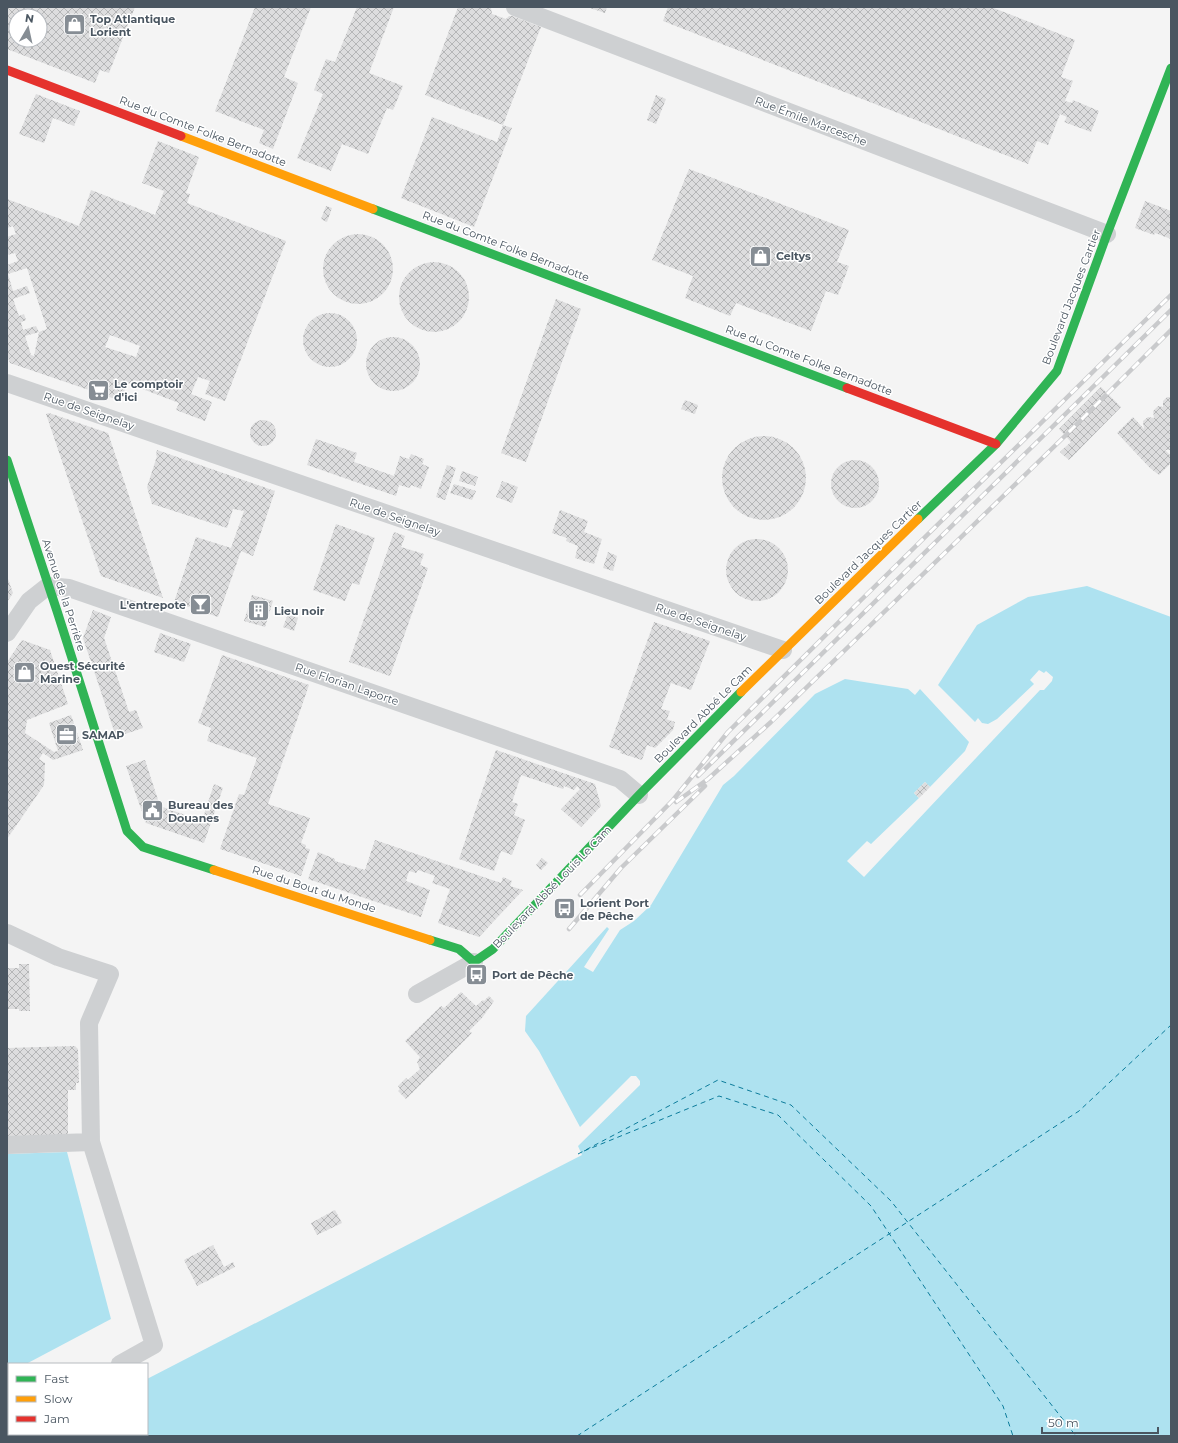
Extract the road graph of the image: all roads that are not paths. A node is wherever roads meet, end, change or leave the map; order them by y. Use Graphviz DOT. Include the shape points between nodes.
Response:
graph roads {
  1 [pos="515,7"];
  2 [pos="1171,68"];
  3 [pos="7,70"];
  4 [pos="1107,234"];
  5 [pos="7,383"];
  6 [pos="996,444"];
  7 [pos="7,460"];
  8 [pos="48,586"];
  9 [pos="7,633"];
  10 [pos="783,650"];
  11 [pos="640,795"];
  12 [pos="143,847"];
  13 [pos="7,933"];
  14 [pos="474,962"];
  15 [pos="417,994"];
  16 [pos="91,1142"];
  17 [pos="7,1145"];
  18 [pos="122,1363"];
  1 -- 4 [label="street, Rue Émile Marcesche"];
  2 -- 4 [label="street, Boulevard Jacques Cartier"];
  3 -- 6 [label="street, Rue du Comte Folke Bernadotte"];
  4 -- 6 [label="street, Boulevard Jacques Cartier" via="1057,371"];
  5 -- 10 [label="street, Rue de Seignelay"];
  6 -- 10 [label="street, Boulevard Jacques Cartier"];
  7 -- 8 [label="street, Avenue de la Perrière"];
  8 -- 9 [label="street" via="29,601"];
  8 -- 11 [label="street, Rue Florian Laporte" via="69,588 620,779"];
  8 -- 12 [label="street, Avenue de la Perrière" via="127,831"];
  10 -- 11 [label="street, Boulevard Abbé Le Cam"];
  11 -- 14 [label="street, Boulevard Abbé Louis Le Cam" via="493,949"];
  12 -- 14 [label="street, Rue du Bout du Monde" via="459,949"];
  13 -- 16 [label="street" via="58,957 110,974 89,1022"];
  14 -- 15 [label="street, Boulevard Abbé Louis Le Cam"];
  16 -- 17 [label="street"];
  16 -- 18 [label="street" via="154,1345"];
}
